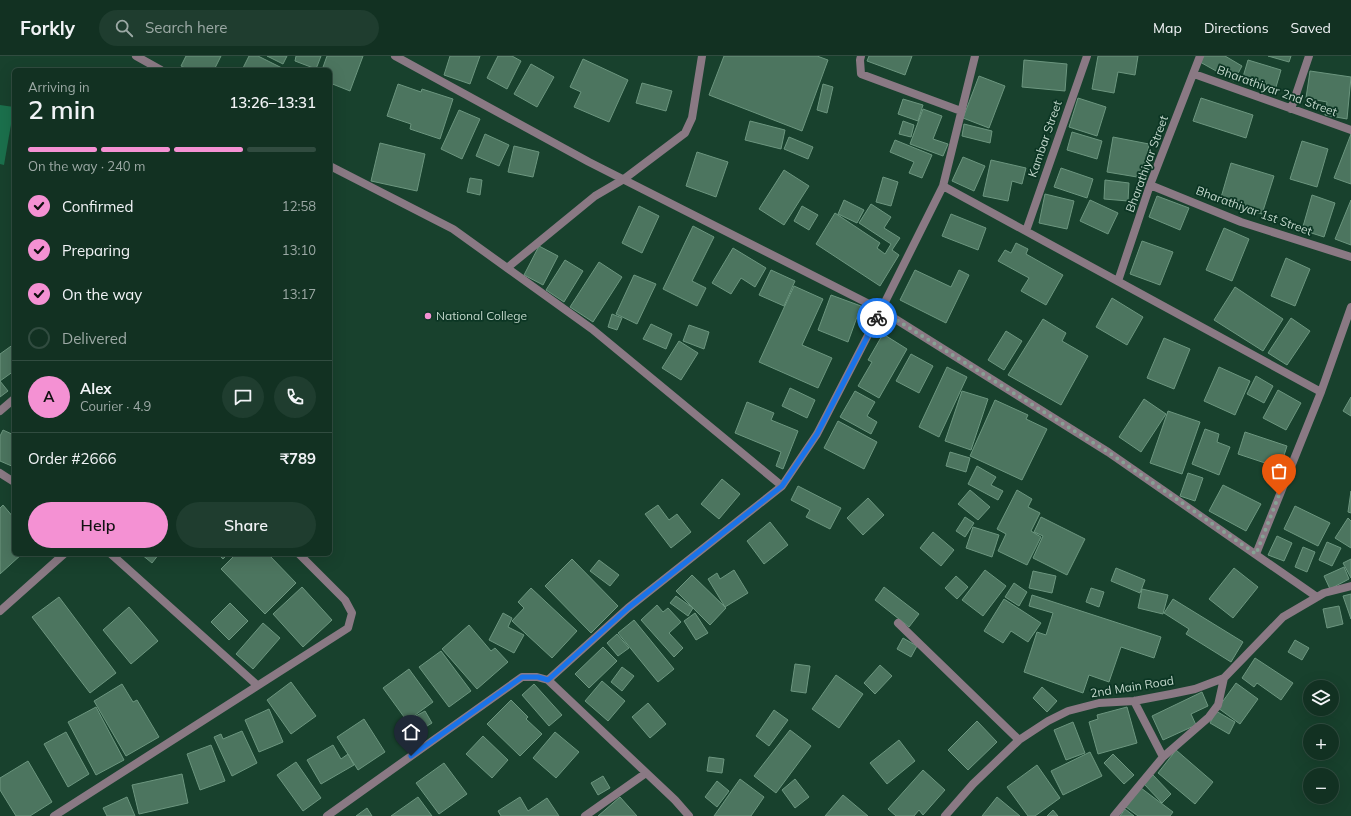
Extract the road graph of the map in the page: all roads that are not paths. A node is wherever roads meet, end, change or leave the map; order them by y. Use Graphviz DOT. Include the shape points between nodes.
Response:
graph roads {
  1 [pos="136,56"];
  2 [pos="395,56"];
  3 [pos="702,56"];
  4 [pos="861,56"];
  5 [pos="975,56"];
  6 [pos="1087,56"];
  7 [pos="1200,56"];
  8 [pos="1309,56"];
  9 [pos="157,68"];
  10 [pos="1194,74"];
  11 [pos="1291,109"];
  12 [pos="961,111"];
  13 [pos="1351,130"];
  14 [pos="332,167"];
  15 [pos="624,179"];
  16 [pos="1150,185"];
  17 [pos="943,186"];
  18 [pos="1026,231"];
  19 [pos="1351,257"];
  20 [pos="507,268"];
  21 [pos="1118,281"];
  22 [pos="1351,307"];
  23 [pos="881,310"];
  24 [pos="1321,392"];
  25 [pos="12,401"];
  26 [pos="0,411"];
  27 [pos="0,473"];
  28 [pos="12,481"];
  29 [pos="782,486"];
  30 [pos="1256,554"];
  31 [pos="62,556"];
  32 [pos="113,556"];
  33 [pos="301,556"];
  34 [pos="1351,586"];
  35 [pos="1317,597"];
  36 [pos="0,611"];
  37 [pos="898,623"];
  38 [pos="1224,678"];
  39 [pos="548,680"];
  40 [pos="257,685"];
  41 [pos="1134,701"];
  42 [pos="1019,740"];
  43 [pos="1163,758"];
  44 [pos="646,773"];
  45 [pos="54,816"];
  46 [pos="327,816"];
  47 [pos="585,816"];
  48 [pos="689,816"];
  49 [pos="945,816"];
  50 [pos="1114,816"];
  1 -- 9 [label="street"];
  2 -- 15 [label="street"];
  3 -- 15 [label="street" via="692,118 684,134"];
  4 -- 12 [label="street" via="861,74"];
  5 -- 12 [label="street"];
  6 -- 18 [label="street, Kambar Street"];
  7 -- 10 [label="street, Bharathiyar Street"];
  8 -- 11 [label="street"];
  10 -- 11 [label="street, Bharathiyar 2nd Street"];
  10 -- 16 [label="street, Bharathiyar Street"];
  11 -- 13 [label="street, Bharathiyar 2nd Street"];
  12 -- 17 [label="street"];
  14 -- 20 [label="street" via="453,230"];
  15 -- 20 [label="street" via="595,196"];
  15 -- 23 [label="street"];
  16 -- 19 [label="street, Bharathiyar 1st Street" via="1241,222"];
  16 -- 21 [label="street, Bharathiyar Street"];
  17 -- 18 [label="street"];
  17 -- 23 [label="street"];
  18 -- 21 [label="street"];
  20 -- 29 [label="street" via="592,329"];
  21 -- 24 [label="street"];
  22 -- 24 [label="street"];
  23 -- 29 [label="street" via="817,434"];
  23 -- 30 [label="street" via="1108,452"];
  24 -- 30 [label="street"];
  25 -- 26 [label="street"];
  27 -- 28 [label="street"];
  29 -- 39 [label="street" via="628,608"];
  30 -- 35 [label="street"];
  31 -- 36 [label="street"];
  32 -- 40 [label="street"];
  33 -- 40 [label="street" via="345,600 352,613 348,628"];
  34 -- 35 [label="street, 2nd Main Road"];
  35 -- 38 [label="street, 2nd Main Road" via="1283,617"];
  37 -- 42 [label="street"];
  38 -- 41 [label="street, 2nd Main Road" via="1195,689"];
  38 -- 43 [label="street" via="1218,705 1209,717"];
  39 -- 44 [label="street"];
  39 -- 46 [label="street" via="522,677"];
  40 -- 45 [label="street"];
  41 -- 42 [label="street, 2nd Main Road" via="1099,703 1068,711"];
  41 -- 43 [label="street"];
  42 -- 49 [label="street, 2nd Main Road" via="973,784"];
  43 -- 50 [label="street"];
  44 -- 47 [label="street"];
  44 -- 48 [label="street"];
}
